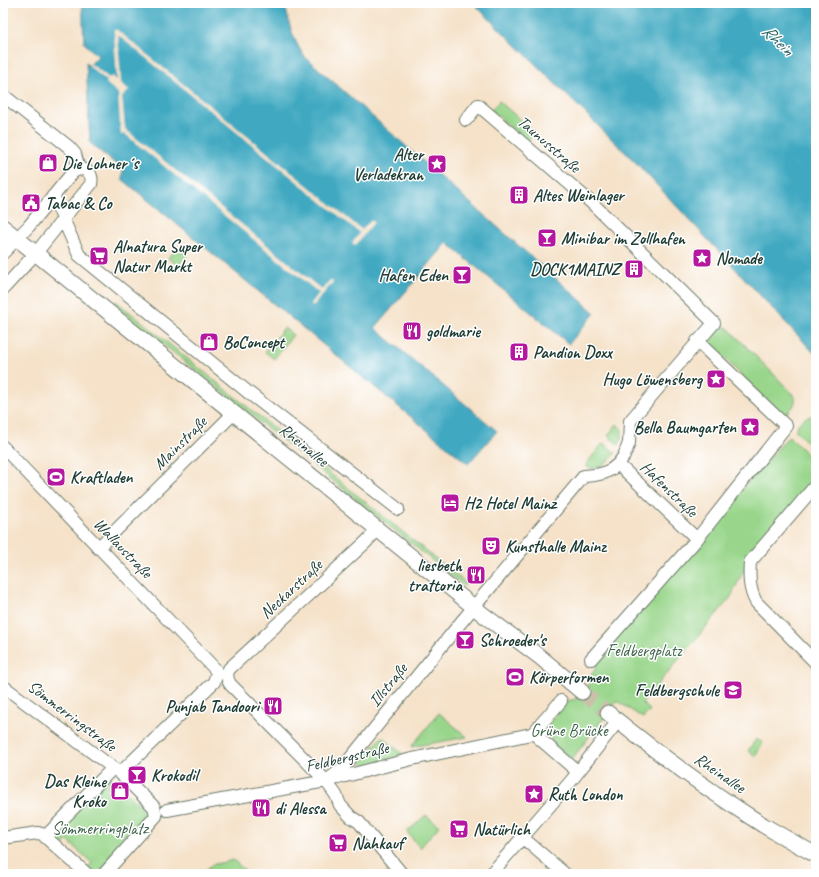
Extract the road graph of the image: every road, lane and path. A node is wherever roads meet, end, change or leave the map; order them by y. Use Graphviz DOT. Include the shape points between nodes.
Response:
graph roads {
  1 [pos="3,95"];
  2 [pos="466,120"];
  3 [pos="79,169"];
  4 [pos="53,196"];
  5 [pos="63,219"];
  6 [pos="3,227"];
  7 [pos="17,238"];
  8 [pos="3,253"];
  9 [pos="36,254"];
  10 [pos="3,289"];
  11 [pos="698,341"];
  12 [pos="234,413"];
  13 [pos="3,447"];
  14 [pos="618,464"];
  15 [pos="816,485"];
  16 [pos="398,509"];
  17 [pos="378,529"];
  18 [pos="697,539"];
  19 [pos="98,548"];
  20 [pos="474,607"];
  21 [pos="591,659"];
  22 [pos="816,662"];
  23 [pos="222,673"];
  24 [pos="3,686"];
  25 [pos="582,692"];
  26 [pos="561,701"];
  27 [pos="613,717"];
  28 [pos="537,732"];
  29 [pos="116,771"];
  30 [pos="578,772"];
  31 [pos="326,781"];
  32 [pos="167,810"];
  33 [pos="45,837"];
  34 [pos="3,838"];
  35 [pos="523,838"];
  36 [pos="816,855"];
  37 [pos="87,874"];
  38 [pos="104,874"];
  39 [pos="402,874"];
  40 [pos="491,874"];
  41 [pos="565,874"];
  1 -- 3 [label="street" via="69,147 75,154"];
  2 -- 11 [label="street, Taunusstraße" via="478,106 593,204 714,323"];
  3 -- 4 [label="street" via="73,172"];
  3 -- 5 [label="street" via="90,173 91,184"];
  4 -- 5 [label="street, Rheinallee"];
  4 -- 7 [label="street"];
  5 -- 9 [label="street"];
  5 -- 16 [label="street, Rheinallee" via="79,255 245,390"];
  6 -- 7 [label="main road, Rheinallee"];
  7 -- 8 [label="street"];
  7 -- 9 [label="main road, Rheinallee"];
  9 -- 10 [label="street"];
  9 -- 12 [label="main road, Rheinallee"];
  11 -- 14 [label="street" via="630,421 629,443"];
  11 -- 18 [label="street" via="786,426"];
  12 -- 17 [label="main road, Rheinallee"];
  12 -- 19 [label="street, Mainstraße"];
  13 -- 19 [label="street, Wallaustraße"];
  14 -- 18 [label="street, Hafenstraße"];
  14 -- 20 [label="street, Illstraße" via="604,473 584,476"];
  15 -- 22 [label="street" via="750,562 749,573 751,593 756,602"];
  17 -- 20 [label="main road, Rheinallee"];
  17 -- 23 [label="street, Neckarstraße"];
  18 -- 21 [label="street"];
  19 -- 23 [label="street, Wallaustraße"];
  20 -- 25 [label="main road, Rheinallee"];
  20 -- 31 [label="street, Illstraße" via="340,771"];
  23 -- 29 [label="street, Neckarstraße"];
  23 -- 31 [label="street, Wallaustraße"];
  24 -- 29 [label="street, Sömmerringstraße"];
  26 -- 28 [label="street"];
  27 -- 30 [label="street"];
  27 -- 36 [label="main road, Rheinallee" via="728,802"];
  28 -- 30 [label="street"];
  28 -- 31 [label="street, Feldbergstraße"];
  29 -- 33 [label="street"];
  29 -- 38 [label="street" via="154,807 156,816"];
  30 -- 35 [label="street"];
  31 -- 32 [label="street, Feldbergstraße"];
  31 -- 39 [label="street, Wallaustraße" via="336,794 340,805 351,818 359,822"];
  33 -- 34 [label="street" via="38,833"];
  33 -- 37 [label="street"];
  35 -- 40 [label="street"];
  35 -- 41 [label="street"];
}
